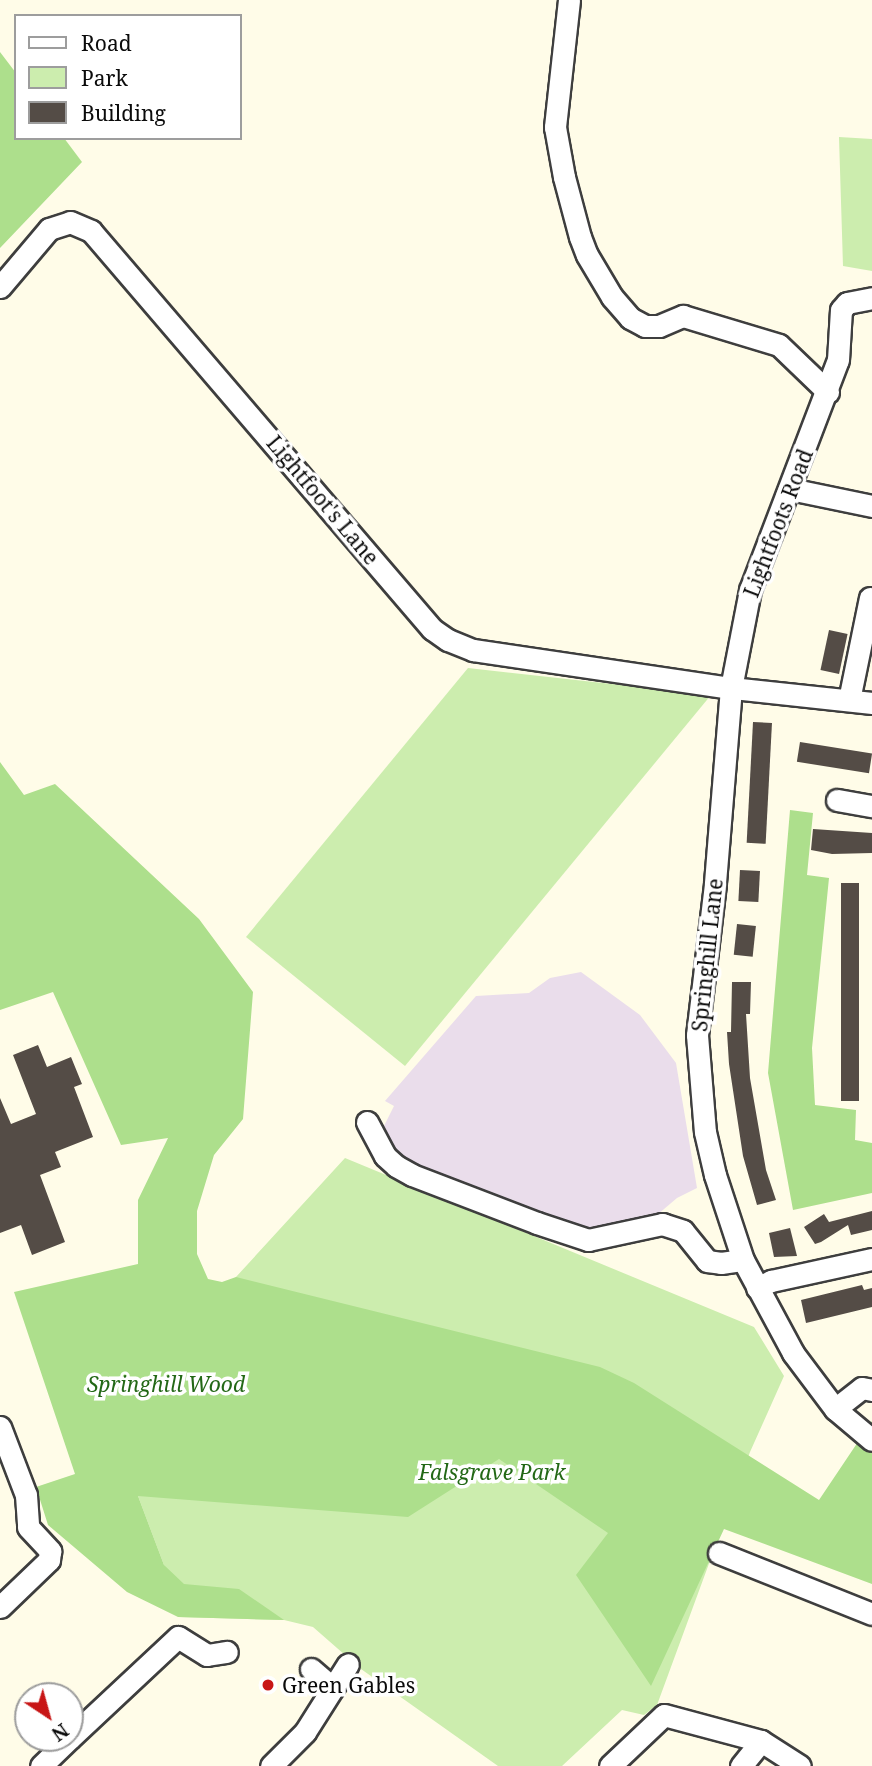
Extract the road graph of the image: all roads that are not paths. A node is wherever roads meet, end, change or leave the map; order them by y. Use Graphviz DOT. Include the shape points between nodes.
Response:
graph roads {
  1 [pos="569,0"];
  2 [pos="0,287"];
  3 [pos="872,298"];
  4 [pos="828,393"];
  5 [pos="790,489"];
  6 [pos="872,506"];
  7 [pos="870,598"];
  8 [pos="730,688"];
  9 [pos="849,700"];
  10 [pos="872,703"];
  11 [pos="837,800"];
  12 [pos="872,806"];
  13 [pos="367,1122"];
  14 [pos="872,1259"];
  15 [pos="743,1260"];
  16 [pos="757,1288"];
  17 [pos="872,1390"];
  18 [pos="835,1409"];
  19 [pos="0,1427"];
  20 [pos="872,1440"];
  21 [pos="719,1553"];
  22 [pos="0,1607"];
  23 [pos="872,1614"];
  24 [pos="227,1652"];
  25 [pos="348,1664"];
  26 [pos="311,1669"];
  27 [pos="333,1688"];
  28 [pos="84,1725"];
  29 [pos="761,1741"];
  30 [pos="56,1752"];
  31 [pos="41,1766"];
  32 [pos="271,1766"];
  33 [pos="610,1766"];
  34 [pos="741,1766"];
  35 [pos="800,1766"];
  1 -- 4 [label="street" via="555,127 580,237 612,296 630,318 645,326 659,326 683,316 779,345"];
  2 -- 8 [label="street, Lightfoot's Lane" via="49,229 70,222 91,231 432,629 448,640 473,650"];
  3 -- 4 [label="street, Lightfoots Road" via="847,303 841,310 838,360"];
  4 -- 5 [label="street, Lightfoots Road"];
  5 -- 6 [label="street"];
  5 -- 8 [label="street, Lightfoots Road" via="750,590"];
  7 -- 9 [label="street"];
  8 -- 9 [label="street"];
  8 -- 15 [label="street, Springhill Lane" via="715,884 697,1035 705,1132"];
  9 -- 10 [label="street"];
  11 -- 12 [label="street"];
  13 -- 15 [label="street" via="385,1156 412,1175 559,1232 588,1240 662,1224 683,1231 707,1261"];
  14 -- 16 [label="street"];
  15 -- 16 [label="street, Springhill Lane"];
  16 -- 18 [label="street, Springhill Lane" via="793,1353"];
  17 -- 18 [label="street" via="862,1388"];
  18 -- 20 [label="street, Springhill Lane"];
  19 -- 22 [label="street" via="26,1495 28,1527 50,1551 49,1560"];
  21 -- 23 [label="street"];
  24 -- 28 [label="street" via="207,1655 178,1637"];
  25 -- 27 [label="street"];
  26 -- 27 [label="street"];
  27 -- 32 [label="street" via="305,1732"];
  29 -- 33 [label="street" via="664,1715"];
  29 -- 34 [label="street"];
  29 -- 35 [label="street"];
  30 -- 31 [label="street"];
}
